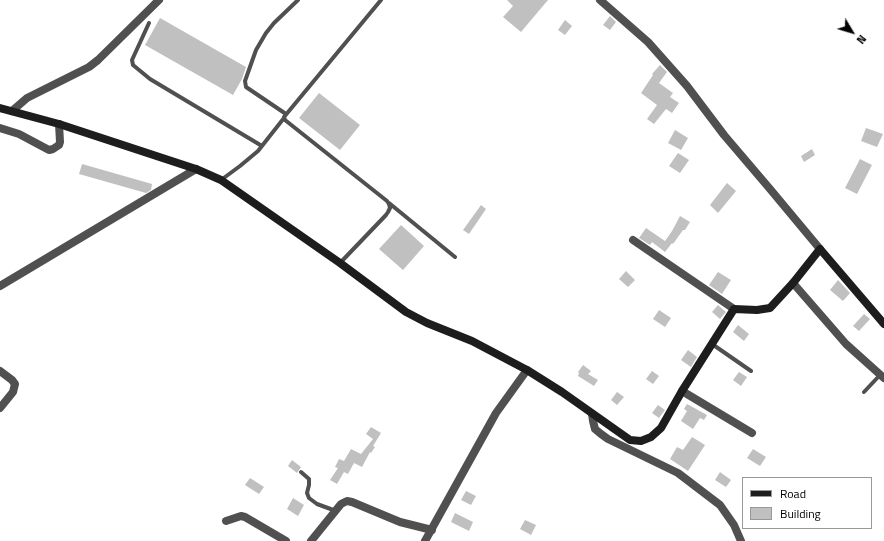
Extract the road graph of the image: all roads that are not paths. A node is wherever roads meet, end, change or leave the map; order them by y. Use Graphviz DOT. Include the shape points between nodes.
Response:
graph roads {
  1 [pos="159,0"];
  2 [pos="298,0"];
  3 [pos="381,0"];
  4 [pos="600,0"];
  5 [pos="149,23"];
  6 [pos="0,108"];
  7 [pos="12,111"];
  8 [pos="286,114"];
  9 [pos="284,118"];
  10 [pos="59,124"];
  11 [pos="0,128"];
  12 [pos="262,146"];
  13 [pos="196,169"];
  14 [pos="221,180"];
  15 [pos="388,201"];
  16 [pos="633,240"];
  17 [pos="820,249"];
  18 [pos="455,257"];
  19 [pos="340,263"];
  20 [pos="793,283"];
  21 [pos="0,286"];
  22 [pos="734,309"];
  23 [pos="884,324"];
  24 [pos="712,344"];
  25 [pos="0,370"];
  26 [pos="527,370"];
  27 [pos="751,371"];
  28 [pos="882,376"];
  29 [pos="682,391"];
  30 [pos="864,392"];
  31 [pos="0,408"];
  32 [pos="592,414"];
  33 [pos="752,432"];
  34 [pos="301,472"];
  35 [pos="336,511"];
  36 [pos="226,521"];
  37 [pos="432,530"];
  38 [pos="286,541"];
  39 [pos="312,541"];
  40 [pos="425,541"];
  41 [pos="741,541"];
  1 -- 7 [label="street" via="89,67 27,98"];
  2 -- 8 [label="lane" via="266,33 256,50 245,82 246,87"];
  3 -- 8 [label="lane"];
  4 -- 17 [label="street" via="648,42 687,86 724,135"];
  5 -- 12 [label="lane" via="132,60 133,66 150,79"];
  6 -- 7 [label="street"];
  7 -- 10 [label="street"];
  8 -- 9 [label="lane"];
  9 -- 12 [label="lane"];
  9 -- 15 [label="lane"];
  10 -- 11 [label="street" via="59,145 49,150"];
  10 -- 13 [label="street"];
  12 -- 14 [label="lane"];
  13 -- 14 [label="street"];
  13 -- 21 [label="street"];
  14 -- 19 [label="street"];
  15 -- 18 [label="lane"];
  15 -- 19 [label="lane" via="390,208 386,215"];
  16 -- 22 [label="street"];
  17 -- 20 [label="street"];
  17 -- 23 [label="street"];
  19 -- 26 [label="street" via="406,312 472,341"];
  20 -- 22 [label="street" via="770,308"];
  20 -- 28 [label="street" via="846,344"];
  22 -- 24 [label="street"];
  24 -- 27 [label="lane"];
  24 -- 29 [label="street"];
  25 -- 31 [label="street" via="15,384 13,392"];
  26 -- 32 [label="street"];
  26 -- 37 [label="street" via="496,413"];
  28 -- 30 [label="lane"];
  29 -- 32 [label="street" via="661,428 652,437 641,442 630,440"];
  29 -- 33 [label="street"];
  32 -- 41 [label="street" via="596,429 608,439 678,473 720,505 734,525"];
  34 -- 35 [label="lane" via="309,479 309,498"];
  35 -- 37 [label="street" via="341,504 352,502 400,522"];
  35 -- 39 [label="street"];
  36 -- 38 [label="street" via="240,516 245,517"];
  37 -- 40 [label="street"];
}
